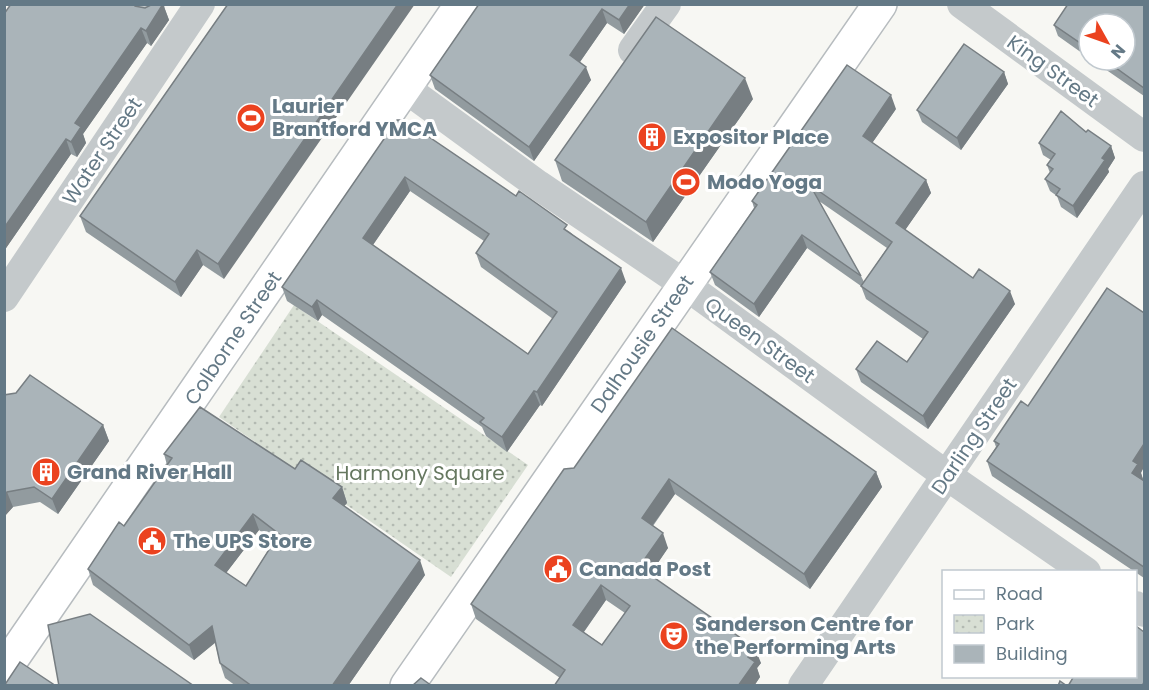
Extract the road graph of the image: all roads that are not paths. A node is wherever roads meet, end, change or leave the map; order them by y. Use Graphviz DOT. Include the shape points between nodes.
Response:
graph roads {
  1 [pos="200,4"];
  2 [pos="462,4"];
  3 [pos="666,4"];
  4 [pos="880,4"];
  5 [pos="962,4"];
  6 [pos="619,71"];
  7 [pos="405,88"];
  8 [pos="1144,137"];
  9 [pos="1144,186"];
  10 [pos="684,284"];
  11 [pos="4,297"];
  12 [pos="946,475"];
  13 [pos="1083,570"];
  14 [pos="4,670"];
  15 [pos="407,686"];
  16 [pos="803,686"];
  1 -- 11 [label="street, Water Street"];
  2 -- 7 [label="main road, Colborne Street"];
  3 -- 6 [label="street"];
  4 -- 10 [label="main road, Dalhousie Street"];
  5 -- 8 [label="street, King Street"];
  7 -- 10 [label="street, Queen Street" via="545,176"];
  7 -- 14 [label="main road, Colborne Street"];
  9 -- 12 [label="street, Darling Street"];
  10 -- 12 [label="street, Queen Street"];
  10 -- 15 [label="main road, Dalhousie Street"];
  12 -- 13 [label="street, Queen Street"];
  12 -- 16 [label="street, Darling Street"];
}
